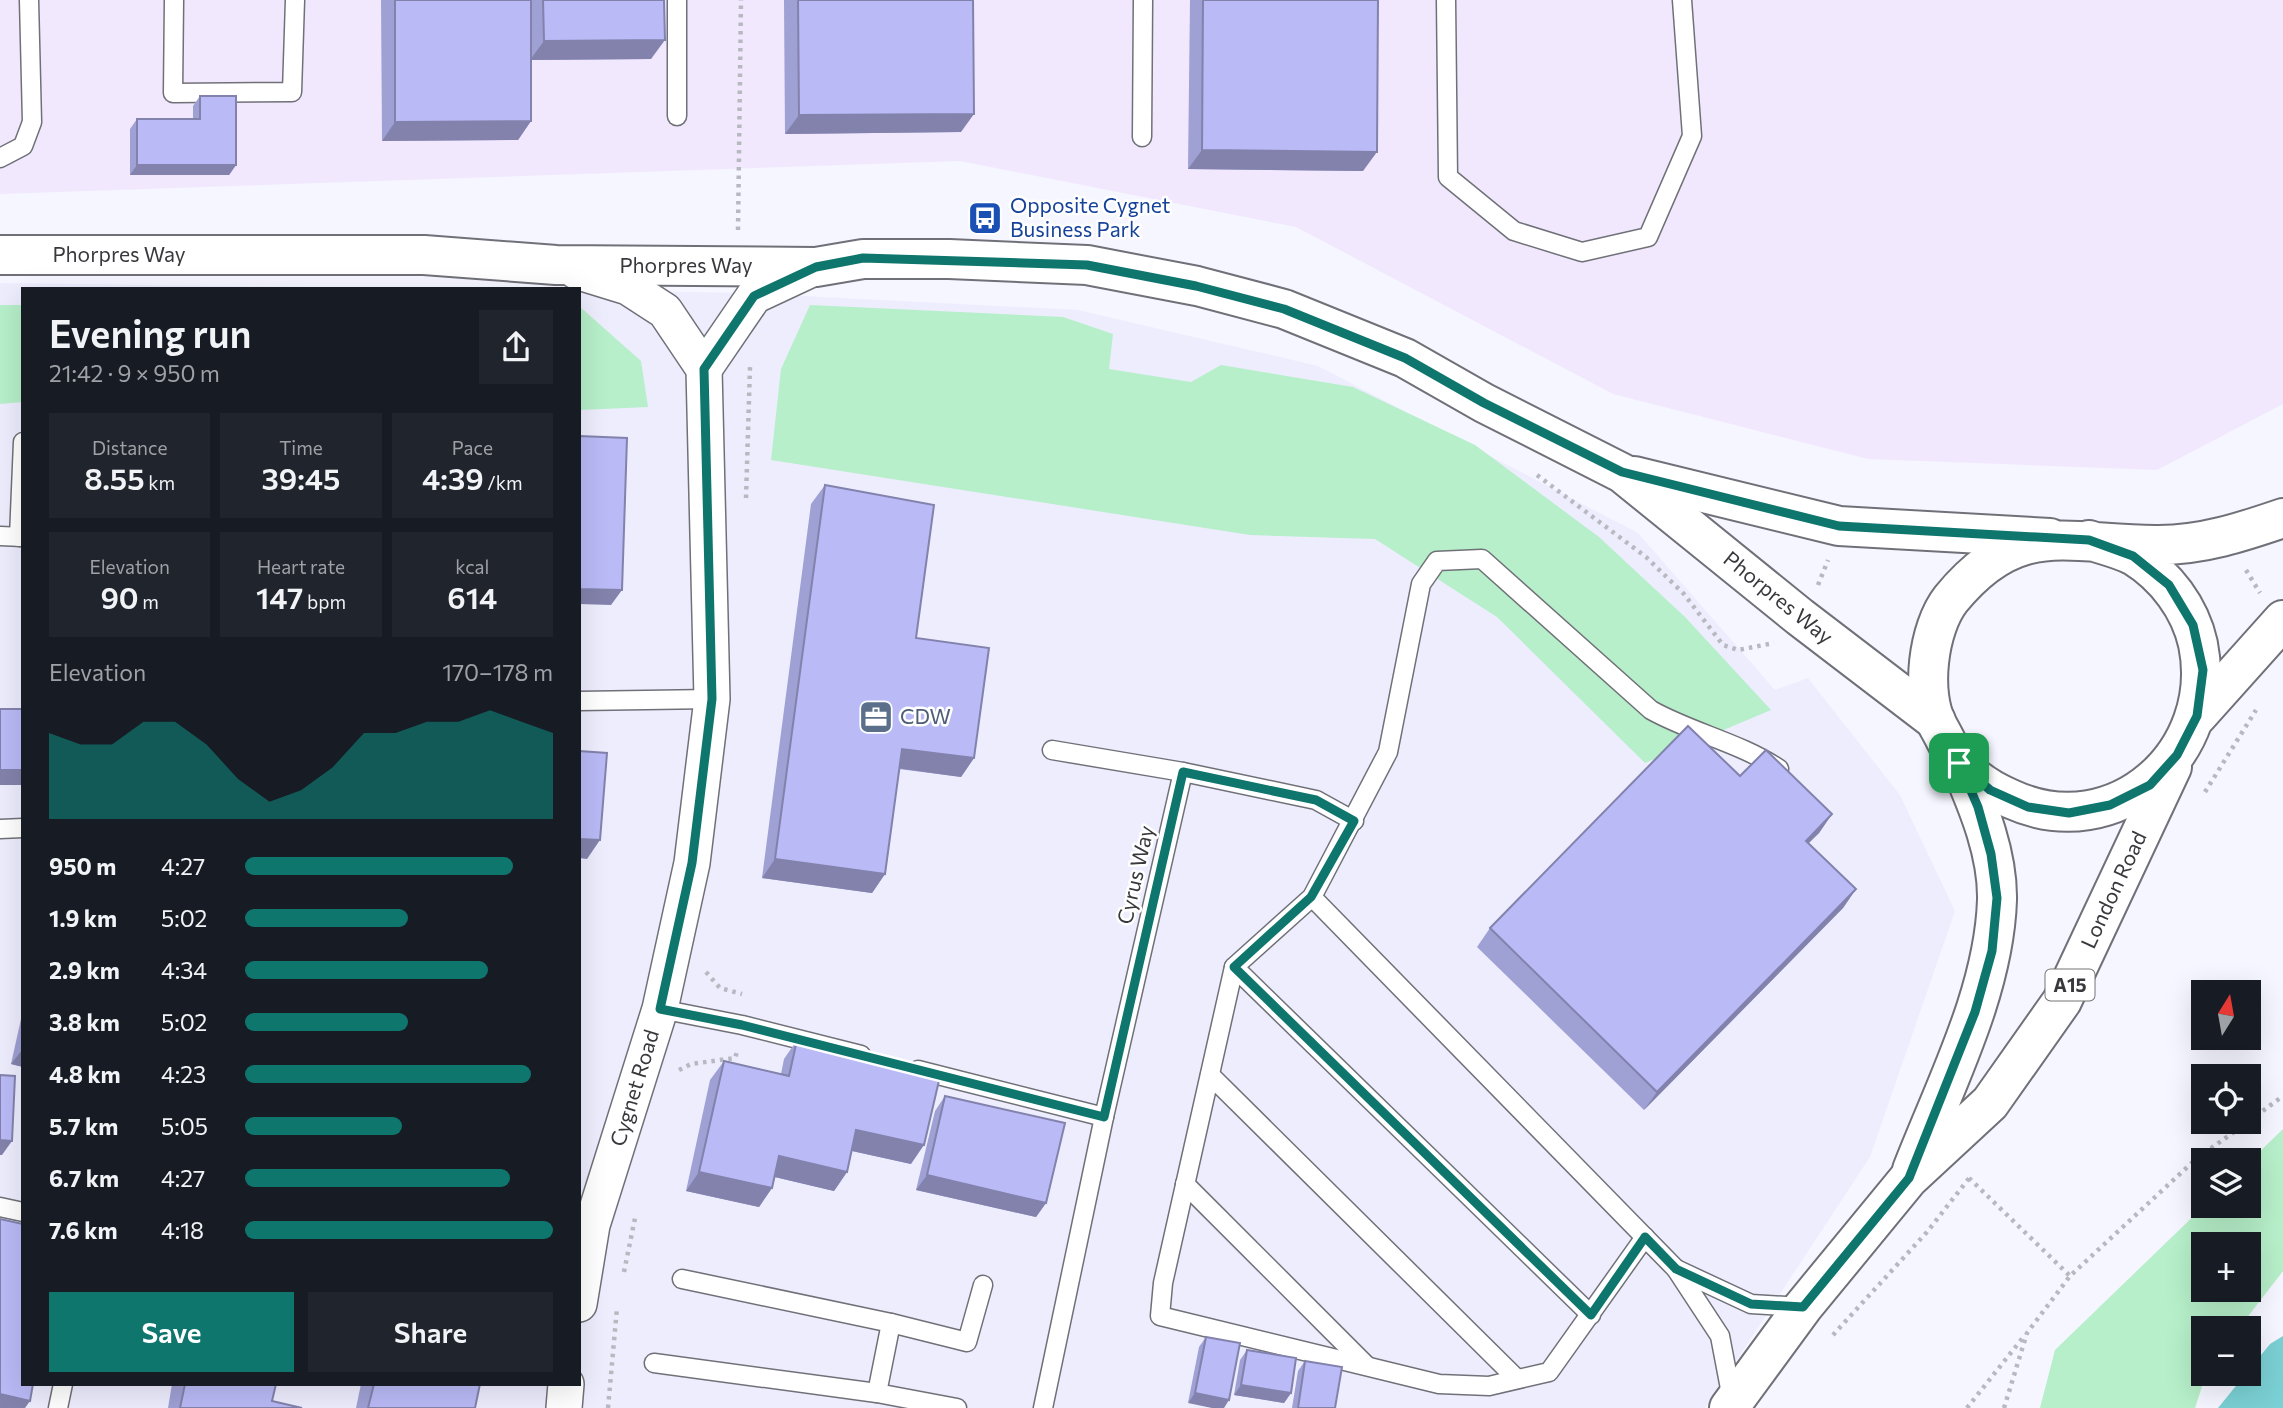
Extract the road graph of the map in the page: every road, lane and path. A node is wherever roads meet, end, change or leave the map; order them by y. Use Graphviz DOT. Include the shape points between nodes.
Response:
graph roads {
  1 [pos="29,0"];
  2 [pos="174,0"];
  3 [pos="295,0"];
  4 [pos="677,0"];
  5 [pos="741,0"];
  6 [pos="1143,0"];
  7 [pos="1446,0"];
  8 [pos="1682,0"];
  9 [pos="677,116"];
  10 [pos="1142,137"];
  11 [pos="0,158"];
  12 [pos="738,245"];
  13 [pos="0,255"];
  14 [pos="424,255"];
  15 [pos="863,258"];
  16 [pos="556,265"];
  17 [pos="816,267"];
  18 [pos="751,363"];
  19 [pos="704,369"];
  20 [pos="1532,472"];
  21 [pos="1622,472"];
  22 [pos="746,502"];
  23 [pos="2283,518"];
  24 [pos="1839,526"];
  25 [pos="0,536"];
  26 [pos="21,537"];
  27 [pos="2050,538"];
  28 [pos="2089,540"];
  29 [pos="1800,617"];
  30 [pos="2283,620"];
  31 [pos="712,699"];
  32 [pos="581,701"];
  33 [pos="2197,716"];
  34 [pos="1936,721"];
  35 [pos="1052,750"];
  36 [pos="2177,755"];
  37 [pos="1959,763"];
  38 [pos="1183,772"];
  39 [pos="1790,777"];
  40 [pos="1354,821"];
  41 [pos="21,828"];
  42 [pos="0,829"];
  43 [pos="1311,897"];
  44 [pos="705,967"];
  45 [pos="1234,967"];
  46 [pos="749,997"];
  47 [pos="660,1009"];
  48 [pos="735,1058"];
  49 [pos="876,1059"];
  50 [pos="903,1066"];
  51 [pos="669,1074"];
  52 [pos="1210,1075"];
  53 [pos="2283,1096"];
  54 [pos="2261,1112"];
  55 [pos="1104,1117"];
  56 [pos="2230,1134"];
  57 [pos="1909,1178"];
  58 [pos="1969,1178"];
  59 [pos="1185,1184"];
  60 [pos="0,1207"];
  61 [pos="637,1208"];
  62 [pos="21,1212"];
  63 [pos="586,1223"];
  64 [pos="1645,1237"];
  65 [pos="1676,1269"];
  66 [pos="623,1276"];
  67 [pos="2070,1276"];
  68 [pos="682,1279"];
  69 [pos="581,1281"];
  70 [pos="983,1285"];
  71 [pos="618,1303"];
  72 [pos="1803,1307"];
  73 [pos="1591,1315"];
  74 [pos="891,1323"];
  75 [pos="2027,1333"];
  76 [pos="654,1363"];
  77 [pos="1368,1366"];
  78 [pos="1517,1379"];
  79 [pos="63,1386"];
  80 [pos="566,1386"];
  81 [pos="877,1392"];
  82 [pos="1731,1405"];
  83 [pos="58,1408"];
  84 [pos="564,1408"];
  85 [pos="608,1408"];
  86 [pos="957,1408"];
  87 [pos="1042,1408"];
  88 [pos="1967,1408"];
  89 [pos="2004,1408"];
  1 -- 11 [label="lane" via="32,122 23,146"];
  2 -- 3 [label="lane" via="173,93 292,92"];
  4 -- 9 [label="lane"];
  5 -- 12 [label="path"];
  6 -- 10 [label="lane"];
  7 -- 8 [label="lane" via="1448,177 1514,230 1581,252 1648,237 1692,136"];
  12 -- 14 [label="street" via="503,244"];
  12 -- 15 [label="street" via="785,245"];
  13 -- 14 [label="street, Phorpres Way"];
  14 -- 16 [label="street, Phorpres Way"];
  15 -- 17 [label="street, Phorpres Way"];
  15 -- 21 [label="street, Phorpres Way" via="1087,265 1284,309 1405,358"];
  16 -- 17 [label="street, Phorpres Way"];
  16 -- 19 [label="street" via="628,287 665,311"];
  17 -- 19 [label="street" via="754,296"];
  18 -- 22 [label="path"];
  19 -- 31 [label="street, Cygnet Road"];
  20 -- 29 [label="path" via="1646,557 1684,594 1723,645 1738,650 1778,642"];
  21 -- 24 [label="street, Phorpres Way"];
  21 -- 29 [label="street, Phorpres Way"];
  23 -- 28 [label="street, A15" via="2202,542 2159,545"];
  24 -- 27 [label="street, Phorpres Way"];
  24 -- 29 [label="path" via="1810,606"];
  25 -- 26 [label="lane"];
  27 -- 28 [label="street, A15"];
  27 -- 34 [label="street, A15" via="1998,556 1975,571 1948,602 1932,640 1928,681"];
  28 -- 33 [label="street, A15" via="2133,556 2169,585 2188,615 2203,670"];
  29 -- 34 [label="street, Phorpres Way"];
  30 -- 33 [label="street, A15"];
  31 -- 32 [label="lane"];
  31 -- 47 [label="street, Cygnet Road" via="692,863"];
  33 -- 36 [label="street, A15"];
  34 -- 37 [label="street, A15"];
  35 -- 38 [label="lane"];
  36 -- 37 [label="street, A15" via="2150,785 2110,805 2069,813 2028,807 1990,790"];
  36 -- 57 [label="street, London Road / A15" via="2062,1001 1990,1103"];
  37 -- 57 [label="street, London Road / A15" via="1991,854 1997,898 1992,951 1975,1012"];
  38 -- 40 [label="lane" via="1316,800"];
  38 -- 55 [label="lane, Cyrus Way"];
  39 -- 40 [label="lane" via="1763,758 1679,726 1651,710 1482,559 1437,561 1421,583 1388,752"];
  40 -- 43 [label="lane"];
  41 -- 42 [label="lane"];
  43 -- 45 [label="lane"];
  43 -- 64 [label="lane"];
  44 -- 46 [label="path" via="707,976 720,988"];
  45 -- 52 [label="lane"];
  45 -- 73 [label="lane"];
  47 -- 49 [label="lane"];
  47 -- 63 [label="street, Cygnet Road"];
  48 -- 51 [label="path" via="691,1064"];
  50 -- 55 [label="lane"];
  52 -- 59 [label="lane"];
  52 -- 78 [label="lane"];
  53 -- 54 [label="path"];
  55 -- 87 [label="lane, Cyrus Way"];
  56 -- 67 [label="path" via="2196,1159"];
  57 -- 72 [label="street, London Road / A15"];
  58 -- 67 [label="path"];
  59 -- 77 [label="lane"];
  59 -- 77 [label="lane" via="1160,1316"];
  60 -- 62 [label="lane"];
  61 -- 66 [label="path"];
  63 -- 69 [label="street, Cygnet Road"];
  64 -- 65 [label="lane"];
  64 -- 73 [label="lane"];
  65 -- 72 [label="lane" via="1751,1304"];
  65 -- 82 [label="lane" via="1720,1336"];
  67 -- 75 [label="path"];
  68 -- 74 [label="lane"];
  70 -- 74 [label="lane" via="967,1342"];
  71 -- 85 [label="path"];
  72 -- 82 [label="street, London Road / A15"];
  73 -- 78 [label="lane" via="1549,1372"];
  74 -- 81 [label="lane"];
  75 -- 88 [label="path"];
  75 -- 89 [label="path"];
  76 -- 81 [label="lane"];
  77 -- 78 [label="lane" via="1439,1384 1489,1386"];
  79 -- 83 [label="lane"];
  80 -- 84 [label="street"];
  81 -- 86 [label="lane"];
}
